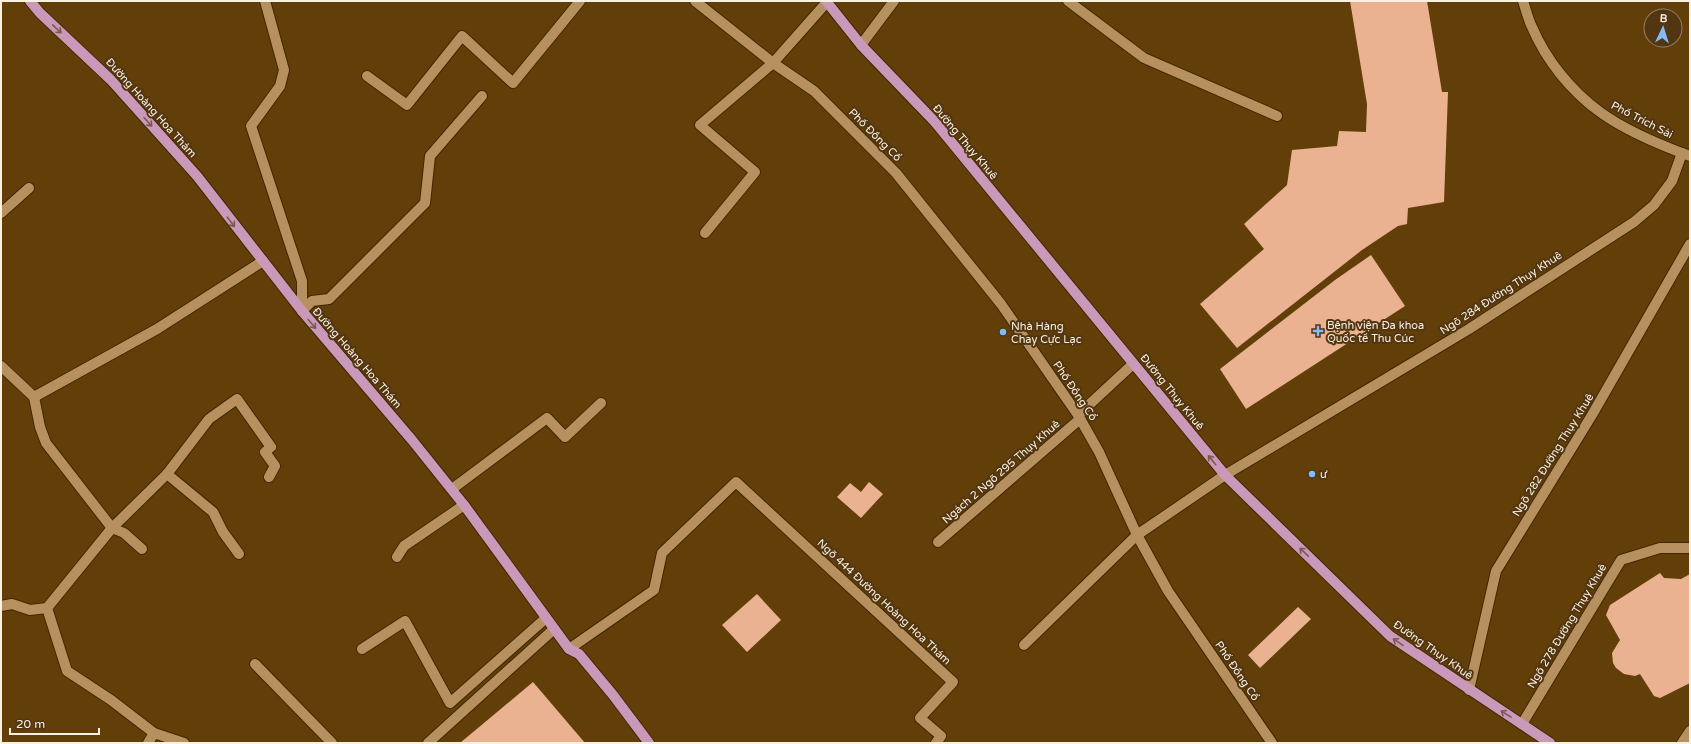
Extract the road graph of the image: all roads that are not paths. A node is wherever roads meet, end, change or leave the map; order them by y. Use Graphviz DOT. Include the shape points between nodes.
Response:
graph roads {
  1 [pos="30,1"];
  2 [pos="265,1"];
  3 [pos="580,1"];
  4 [pos="695,1"];
  5 [pos="894,1"];
  6 [pos="1068,1"];
  7 [pos="1523,1"];
  8 [pos="826,2"];
  9 [pos="862,45"];
  10 [pos="773,63"];
  11 [pos="367,76"];
  12 [pos="482,96"];
  13 [pos="1277,116"];
  14 [pos="1686,155"];
  15 [pos="29,188"];
  16 [pos="1,213"];
  17 [pos="705,232"];
  18 [pos="1690,244"];
  19 [pos="263,261"];
  20 [pos="302,312"];
  21 [pos="1133,364"];
  22 [pos="1,366"];
  23 [pos="34,397"];
  24 [pos="601,403"];
  25 [pos="1079,417"];
  26 [pos="167,474"];
  27 [pos="1225,475"];
  28 [pos="269,477"];
  29 [pos="452,489"];
  30 [pos="464,505"];
  31 [pos="112,528"];
  32 [pos="1137,535"];
  33 [pos="938,542"];
  34 [pos="1690,548"];
  35 [pos="142,549"];
  36 [pos="239,554"];
  37 [pos="396,556"];
  38 [pos="1,606"];
  39 [pos="47,608"];
  40 [pos="546,618"];
  41 [pos="554,630"];
  42 [pos="1024,645"];
  43 [pos="362,648"];
  44 [pos="569,649"];
  45 [pos="255,664"];
  46 [pos="1469,690"];
  47 [pos="1522,724"];
  48 [pos="1690,731"];
  49 [pos="154,733"];
  50 [pos="148,743"];
  51 [pos="184,743"];
  52 [pos="332,743"];
  53 [pos="428,743"];
  54 [pos="649,743"];
  55 [pos="936,743"];
  56 [pos="1272,743"];
  57 [pos="1550,743"];
  58 [pos="1682,743"];
  1 -- 19 [label="main road, Đường Hoàng Hoa Thám, one-way" via="111,80 196,176"];
  2 -- 20 [label="street" via="284,70 280,86 251,126 302,282"];
  3 -- 11 [label="street" via="513,83 462,36 407,106"];
  4 -- 10 [label="street, Phố Đồng Cổ"];
  5 -- 9 [label="street"];
  6 -- 13 [label="street" via="1144,58"];
  7 -- 14 [label="street, Phố Trích Sài" via="1531,27 1550,61 1576,91 1600,112 1627,129"];
  8 -- 9 [label="main road, Đường Thụy Khuê"];
  8 -- 10 [label="street"];
  9 -- 21 [label="main road, Đường Thụy Khuê" via="935,122"];
  10 -- 17 [label="street" via="700,125 755,172"];
  10 -- 25 [label="street, Phố Đồng Cổ" via="814,91 896,173 1001,304"];
  12 -- 20 [label="street" via="430,156 425,203 329,299 312,301"];
  14 -- 27 [label="street, Ngõ 284 Đường Thụy Khuê" via="1672,181 1654,205 1634,222 1469,329"];
  15 -- 16 [label="street"];
  18 -- 46 [label="street, Ngõ 282 Đường Thụy Khuê" via="1592,416 1496,571"];
  19 -- 20 [label="main road, Đường Hoàng Hoa Thám"];
  19 -- 23 [label="street" via="157,329"];
  20 -- 29 [label="main road, Đường Hoàng Hoa Thám, one-way"];
  21 -- 25 [label="street, Ngách 2 Ngõ 295 Thụy Khuê"];
  27 -- 21 [label="main road, Đường Thụy Khuê, one-way"];
  22 -- 23 [label="street"];
  23 -- 31 [label="street" via="46,443"];
  24 -- 29 [label="street" via="566,437 547,418"];
  25 -- 32 [label="street, Phố Đồng Cổ" via="1099,452"];
  25 -- 33 [label="street, Ngách 2 Ngõ 295 Thụy Khuê"];
  26 -- 28 [label="street" via="209,418 237,399 271,447 265,452 275,466"];
  26 -- 31 [label="street"];
  26 -- 36 [label="street" via="213,512 223,532"];
  27 -- 32 [label="street, Ngõ 284 Đường Thụy Khuê"];
  46 -- 27 [label="main road, Đường Thụy Khuê, one-way" via="1390,636"];
  29 -- 30 [label="main road, Đường Hoàng Hoa Thám"];
  30 -- 37 [label="street" via="404,546"];
  30 -- 40 [label="main road, Đường Hoàng Hoa Thám"];
  31 -- 35 [label="street" via="124,532"];
  31 -- 39 [label="street"];
  32 -- 42 [label="street, Ngõ 284 Đường Thụy Khuê"];
  32 -- 56 [label="street, Phố Đồng Cổ" via="1168,591"];
  34 -- 47 [label="street, Ngõ 278 Đường Thụy Khuê" via="1660,548 1621,560"];
  38 -- 39 [label="street" via="12,604 30,610"];
  39 -- 49 [label="street" via="67,671"];
  40 -- 41 [label="main road, Đường Hoàng Hoa Thám"];
  40 -- 43 [label="street" via="450,703 405,620"];
  41 -- 44 [label="main road, Đường Hoàng Hoa Thám"];
  41 -- 53 [label="street"];
  44 -- 54 [label="main road, Đường Hoàng Hoa Thám" via="579,654"];
  44 -- 55 [label="street, Ngõ 444 Đường Hoàng Hoa Thám" via="654,590 662,553 736,482 954,682 920,718 941,736"];
  45 -- 52 [label="street"];
  47 -- 46 [label="main road, Đường Thụy Khuê, one-way"];
  47 -- 57 [label="main road, Đường Thụy Khuê"];
  48 -- 58 [label="street"];
  49 -- 50 [label="street"];
  49 -- 51 [label="street"];
}
